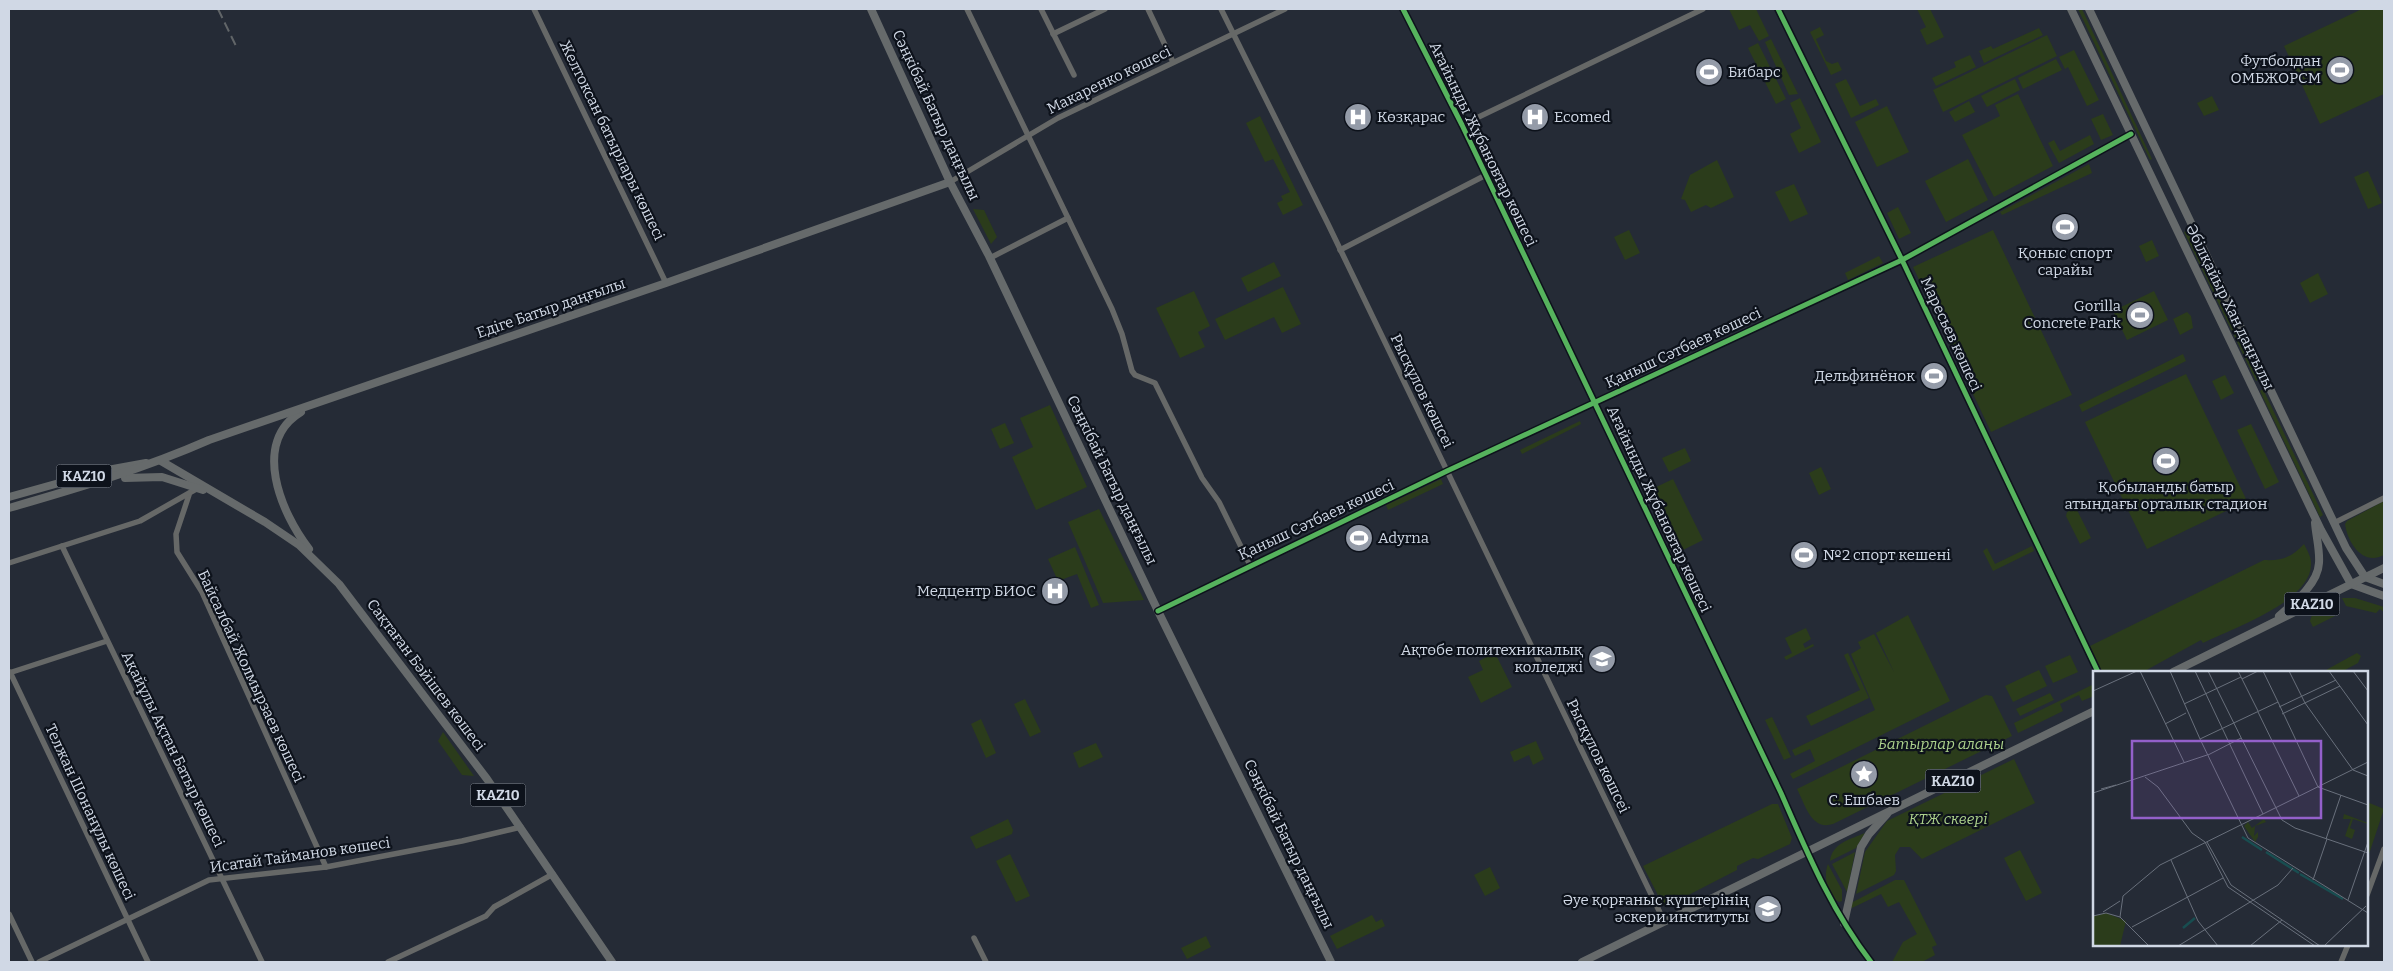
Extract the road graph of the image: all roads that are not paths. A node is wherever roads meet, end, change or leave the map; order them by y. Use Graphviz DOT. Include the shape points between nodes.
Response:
graph roads {
  1 [pos="534,9"];
  2 [pos="871,9"];
  3 [pos="967,9"];
  4 [pos="1041,9"];
  5 [pos="1105,9"];
  6 [pos="1148,9"];
  7 [pos="1221,9"];
  8 [pos="1284,9"];
  9 [pos="1403,9"];
  10 [pos="1703,9"];
  11 [pos="1778,9"];
  12 [pos="2071,9"];
  13 [pos="2089,9"];
  14 [pos="1053,34"];
  15 [pos="1234,35"];
  16 [pos="1173,62"];
  17 [pos="1074,75"];
  18 [pos="1462,125"];
  19 [pos="2131,134"];
  20 [pos="1028,135"];
  21 [pos="1486,175"];
  22 [pos="950,182"];
  23 [pos="1068,218"];
  24 [pos="2189,218"];
  25 [pos="2175,224"];
  26 [pos="1340,250"];
  27 [pos="990,258"];
  28 [pos="1902,260"];
  29 [pos="666,283"];
  30 [pos="1595,403"];
  31 [pos="316,404"];
  32 [pos="161,461"];
  33 [pos="1447,470"];
  34 [pos="108,480"];
  35 [pos="198,488"];
  36 [pos="189,495"];
  37 [pos="219,495"];
  38 [pos="9,496"];
  39 [pos="2384,498"];
  40 [pos="9,508"];
  41 [pos="2315,519"];
  42 [pos="2334,523"];
  43 [pos="2321,530"];
  44 [pos="62,546"];
  45 [pos="9,563"];
  46 [pos="321,564"];
  47 [pos="1250,565"];
  48 [pos="2384,568"];
  49 [pos="2365,577"];
  50 [pos="2351,584"];
  51 [pos="2384,584"];
  52 [pos="2384,596"];
  53 [pos="1158,610"];
  54 [pos="2272,623"];
  55 [pos="106,641"];
  56 [pos="2098,671"];
  57 [pos="2175,671"];
  58 [pos="9,673"];
  59 [pos="2093,711"];
  60 [pos="1890,811"];
  61 [pos="521,827"];
  62 [pos="2384,849"];
  63 [pos="1807,850"];
  64 [pos="326,866"];
  65 [pos="553,874"];
  66 [pos="221,878"];
  67 [pos="2368,892"];
  68 [pos="9,914"];
  69 [pos="127,918"];
  70 [pos="1664,921"];
  71 [pos="1844,923"];
  72 [pos="974,938"];
  73 [pos="1321,941"];
  74 [pos="2348,946"];
  75 [pos="32,962"];
  76 [pos="39,962"];
  77 [pos="148,962"];
  78 [pos="262,962"];
  79 [pos="388,962"];
  80 [pos="612,962"];
  81 [pos="986,962"];
  82 [pos="1326,962"];
  83 [pos="1331,962"];
  84 [pos="1582,962"];
  85 [pos="1871,962"];
  86 [pos="2341,962"];
  1 -- 29 [label="street, Желтоксан батырлары көшесі"];
  2 -- 22 [label="main road, Сәңкібай Батыр даңғылы"];
  3 -- 20 [label="street"];
  4 -- 14 [label="street"];
  5 -- 14 [label="street"];
  6 -- 16 [label="street"];
  7 -- 15 [label="street, Рысқұлов көшсеі"];
  8 -- 15 [label="street, Макаренко көшесі"];
  9 -- 18 [label="street, Ағайынды Жұбановтар көшесі"];
  10 -- 18 [label="street"];
  11 -- 28 [label="street, Маресьев көшесі"];
  12 -- 19 [label="main road, Әбілқайыр Хан даңғылы"];
  13 -- 24 [label="main road, Әбілқайыр Хан даңғылы"];
  14 -- 17 [label="street"];
  15 -- 16 [label="street, Макаренко көшесі"];
  15 -- 26 [label="street, Рысқұлов көшсеі"];
  16 -- 20 [label="street, Макаренко көшесі"];
  18 -- 21 [label="street, Ағайынды Жұбановтар көшесі"];
  19 -- 25 [label="main road, Әбілқайыр Хан даңғылы"];
  19 -- 28 [label="street, Қаныш Сәтбаев көшесі"];
  20 -- 22 [label="street, Макаренко көшесі"];
  20 -- 23 [label="street"];
  21 -- 26 [label="street"];
  21 -- 30 [label="street, Ағайынды Жұбановтар көшесі"];
  22 -- 27 [label="main road, Сәңкібай Батыр даңғылы"];
  22 -- 29 [label="main road, Едіге Батыр даңғылы"];
  23 -- 27 [label="street"];
  23 -- 47 [label="street" via="1112,310 1132,371 1135,376 1155,383 1202,478 1220,502"];
  24 -- 25 [label="main road"];
  24 -- 42 [label="main road, Әбілқайыр Хан даңғылы"];
  25 -- 41 [label="main road, Әбілқайыр Хан даңғылы"];
  26 -- 33 [label="street, Рысқұлов көшсеі"];
  27 -- 53 [label="main road, Сәңкібай Батыр даңғылы"];
  28 -- 30 [label="street, Қаныш Сәтбаев көшесі"];
  28 -- 56 [label="street, Маресьев көшесі"];
  29 -- 31 [label="main road, Едіге Батыр даңғылы"];
  30 -- 33 [label="street, Қаныш Сәтбаев көшесі"];
  30 -- 63 [label="street, Ағайынды Жұбановтар көшесі"];
  31 -- 32 [label="main road, Едіге Батыр даңғылы" via="210,440"];
  31 -- 46 [label="main road" via="282,428 275,442 274,466 285,512 295,531"];
  32 -- 34 [label="main road, Едіге Батыр даңғылы"];
  32 -- 37 [label="main road, Сақтаған Бәйішев көшесі / KAZ10"];
  32 -- 38 [label="main road, Едіге Батыр даңғылы / KAZ10" via="102,471"];
  33 -- 47 [label="street, Қаныш Сәтбаев көшесі"];
  33 -- 70 [label="street, Рысқұлов көшсеі"];
  34 -- 35 [label="main road, KAZ10" via="148,476"];
  34 -- 40 [label="main road, Едіге Батыр даңғылы / KAZ10"];
  35 -- 36 [label="street"];
  35 -- 37 [label="main road, KAZ10"];
  36 -- 44 [label="street" via="140,521"];
  36 -- 64 [label="street, Байсалбай Жолмырзаев көшесі" via="176,534 177,552 202,592"];
  37 -- 46 [label="main road, Сақтаған Бәйішев көшесі / KAZ10" via="299,545"];
  39 -- 42 [label="street"];
  41 -- 43 [label="main road, Әбілқайыр Хан даңғылы"];
  41 -- 54 [label="main road" via="2320,561 2318,572 2304,592"];
  42 -- 43 [label="main road"];
  42 -- 49 [label="main road, Әбілқайыр Хан даңғылы"];
  43 -- 50 [label="main road, Әбілқайыр Хан даңғылы"];
  44 -- 45 [label="street"];
  44 -- 55 [label="street, Ақайұлы Ақтан Батыр көшесі"];
  46 -- 61 [label="main road, Сақтаған Бәйішев көшесі / KAZ10" via="363,614"];
  47 -- 53 [label="street, Қаныш Сәтбаев көшесі"];
  48 -- 49 [label="main road, KAZ10"];
  49 -- 50 [label="main road, KAZ10"];
  49 -- 51 [label="main road"];
  50 -- 52 [label="main road"];
  50 -- 54 [label="main road, KAZ10"];
  53 -- 73 [label="main road, Сәңкібай Батыр даңғылы"];
  54 -- 57 [label="main road, KAZ10"];
  55 -- 58 [label="street"];
  55 -- 66 [label="street, Ақайұлы Ақтан Батыр көшесі"];
  58 -- 69 [label="street, Телжан Шонанұлы көшесі"];
  59 -- 60 [label="main road, KAZ10"];
  60 -- 63 [label="main road, KAZ10"];
  60 -- 71 [label="main road" via="1861,847"];
  61 -- 64 [label="street, Исатай Тайманов көшесі"];
  61 -- 65 [label="main road, Сақтаған Бәйішев көшесі / KAZ10"];
  62 -- 67 [label="street"];
  63 -- 70 [label="main road, KAZ10"];
  63 -- 71 [label="street, Ағайынды Жұбановтар көшесі"];
  64 -- 66 [label="street, Исатай Тайманов көшесі"];
  65 -- 79 [label="street" via="494,907 486,916"];
  65 -- 80 [label="main road, Сақтаған Бәйішев көшесі / KAZ10"];
  66 -- 69 [label="street, Исатай Тайманов көшесі" via="209,880"];
  66 -- 78 [label="street, Ақайұлы Ақтан Батыр көшесі"];
  68 -- 75 [label="street"];
  69 -- 76 [label="street, Исатай Тайманов көшесі"];
  69 -- 77 [label="street, Телжан Шонанұлы көшесі"];
  70 -- 84 [label="main road, KAZ10"];
  71 -- 85 [label="street, Ағайынды Жұбановтар көшесі"];
  72 -- 81 [label="street"];
  73 -- 82 [label="main road"];
  73 -- 83 [label="main road, Сәңкібай Батыр даңғылы"];
  74 -- 86 [label="street"];
}
